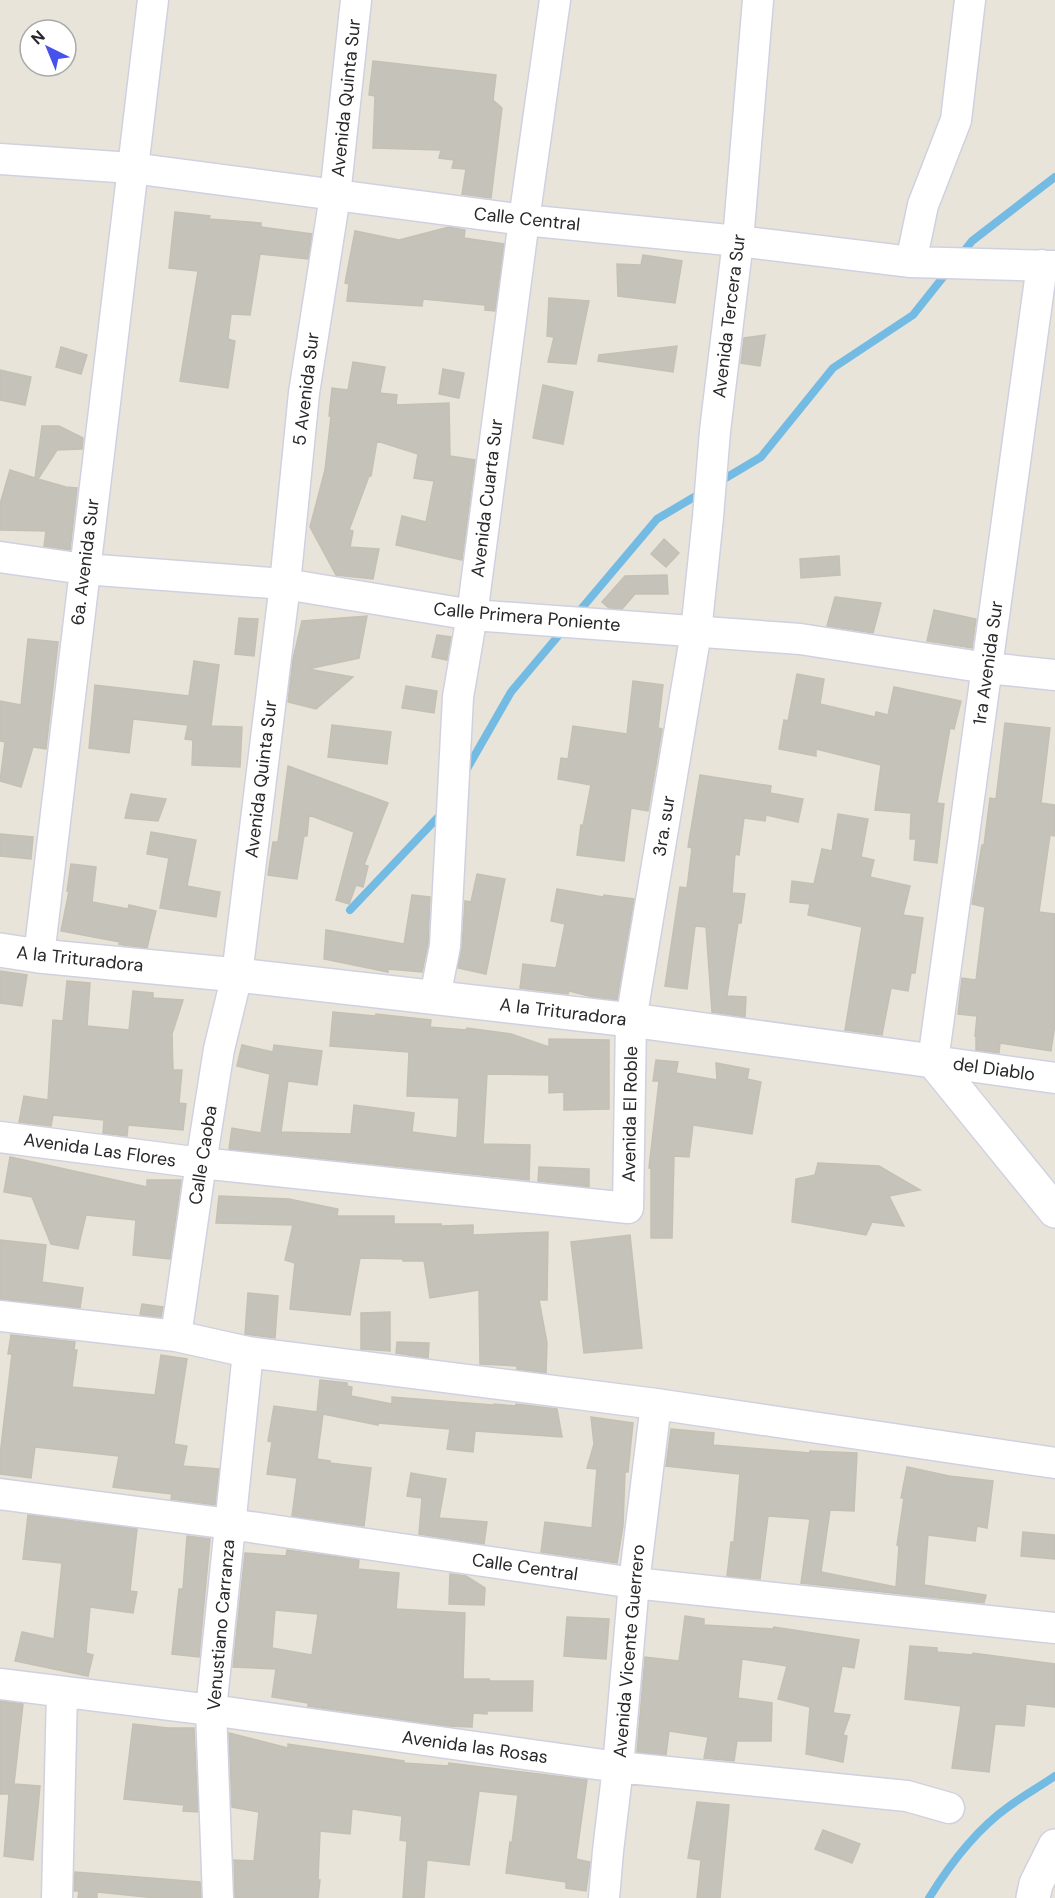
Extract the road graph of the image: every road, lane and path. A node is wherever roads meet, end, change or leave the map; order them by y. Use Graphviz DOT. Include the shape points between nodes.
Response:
graph roads {
  1 [pos="153,0"];
  2 [pos="356,0"];
  3 [pos="555,0"];
  4 [pos="758,0"];
  5 [pos="970,0"];
  6 [pos="0,159"];
  7 [pos="132,168"];
  8 [pos="335,196"];
  9 [pos="524,220"];
  10 [pos="738,241"];
  11 [pos="911,262"];
  12 [pos="1049,265"];
  13 [pos="0,558"];
  14 [pos="84,568"];
  15 [pos="285,584"];
  16 [pos="472,615"];
  17 [pos="696,632"];
  18 [pos="987,668"];
  19 [pos="1055,675"];
  20 [pos="0,950"];
  21 [pos="39,956"];
  22 [pos="237,975"];
  23 [pos="435,997"];
  24 [pos="632,1020"];
  25 [pos="933,1061"];
  26 [pos="1055,1078"];
  27 [pos="0,1137"];
  28 [pos="201,1163"];
  29 [pos="628,1208"];
  30 [pos="1055,1211"];
  31 [pos="0,1316"];
  32 [pos="176,1336"];
  33 [pos="248,1352"];
  34 [pos="656,1404"];
  35 [pos="1055,1463"];
  36 [pos="0,1494"];
  37 [pos="230,1524"];
  38 [pos="634,1582"];
  39 [pos="1053,1619"];
  40 [pos="0,1684"];
  41 [pos="62,1693"];
  42 [pos="211,1710"];
  43 [pos="618,1767"];
  44 [pos="949,1808"];
  45 [pos="1052,1856"];
  46 [pos="57,1898"];
  47 [pos="218,1898"];
  48 [pos="604,1898"];
  49 [pos="1033,1898"];
  1 -- 7 [label="street, 6a. Avenida Sur"];
  2 -- 8 [label="street, Avenida Quinta Sur"];
  3 -- 9 [label="street, Avenida Cuarta Sur"];
  4 -- 10 [label="street, Avenida Tercera Sur"];
  5 -- 11 [label="street" via="956,120 922,205"];
  6 -- 7 [label="street, Calle Central"];
  7 -- 8 [label="street, Calle Central"];
  7 -- 14 [label="street, 6a. Avenida Sur"];
  8 -- 9 [label="street, Calle Central"];
  8 -- 15 [label="street, 5 Avenida Sur" via="304,393"];
  9 -- 10 [label="street, Calle Central"];
  9 -- 16 [label="street, Avenida Cuarta Sur"];
  10 -- 11 [label="street, Calle Central"];
  10 -- 17 [label="street, Avenida Tercera Sur"];
  11 -- 12 [label="street, Calle Central"];
  12 -- 18 [label="street, 1ra Avenida Sur"];
  13 -- 14 [label="street, Calle Primera Poniente"];
  14 -- 15 [label="street, Calle Primera Poniente"];
  14 -- 21 [label="street, 6a. Avenida Sur"];
  15 -- 16 [label="street, Calle Primera Poniente"];
  15 -- 22 [label="street, Avenida Quinta Sur"];
  16 -- 17 [label="street, Calle Primera Poniente"];
  16 -- 23 [label="street, Avenida Cuarta Sur" via="458,697 445,946"];
  17 -- 18 [label="street, Calle Primera Poniente" via="800,639"];
  17 -- 24 [label="street, 3ra. sur"];
  18 -- 19 [label="street, Calle Primera Poniente"];
  18 -- 25 [label="street, 1ra Avenida Sur"];
  20 -- 21 [label="street, A la Trituradora"];
  21 -- 22 [label="street, A la Trituradora"];
  22 -- 23 [label="street, A la Trituradora"];
  22 -- 28 [label="street, Calle Caoba" via="219,1050"];
  23 -- 24 [label="street, A la Trituradora"];
  24 -- 25 [label="street, A la Trituradora"];
  24 -- 29 [label="street, Avenida El Roble"];
  25 -- 26 [label="street, del Diablo"];
  25 -- 30 [label="street"];
  27 -- 28 [label="street, Avenida Las Flores"];
  28 -- 29 [label="street, Avenida Las Flores"];
  28 -- 32 [label="street, Calle Caoba"];
  31 -- 32 [label="street"];
  32 -- 33 [label="street"];
  33 -- 34 [label="street"];
  33 -- 37 [label="street, Venustiano Carranza"];
  34 -- 35 [label="street"];
  34 -- 38 [label="street, Avenida Vicente Guerrero"];
  36 -- 37 [label="street, Calle Central"];
  37 -- 38 [label="street, Calle Central"];
  37 -- 42 [label="street, Venustiano Carranza"];
  38 -- 39 [label="street, Calle Central"];
  38 -- 43 [label="street, Avenida Vicente Guerrero"];
  40 -- 41 [label="street, Avenida las Rosas"];
  41 -- 42 [label="street, Avenida las Rosas"];
  41 -- 46 [label="street"];
  42 -- 43 [label="street, Avenida las Rosas"];
  42 -- 47 [label="street, Venustiano Carranza"];
  43 -- 44 [label="street, Avenida las Rosas" via="907,1796"];
  43 -- 48 [label="street, Avenida Vicente Guerrero"];
  45 -- 49 [label="street" via="1036,1884"];
}
